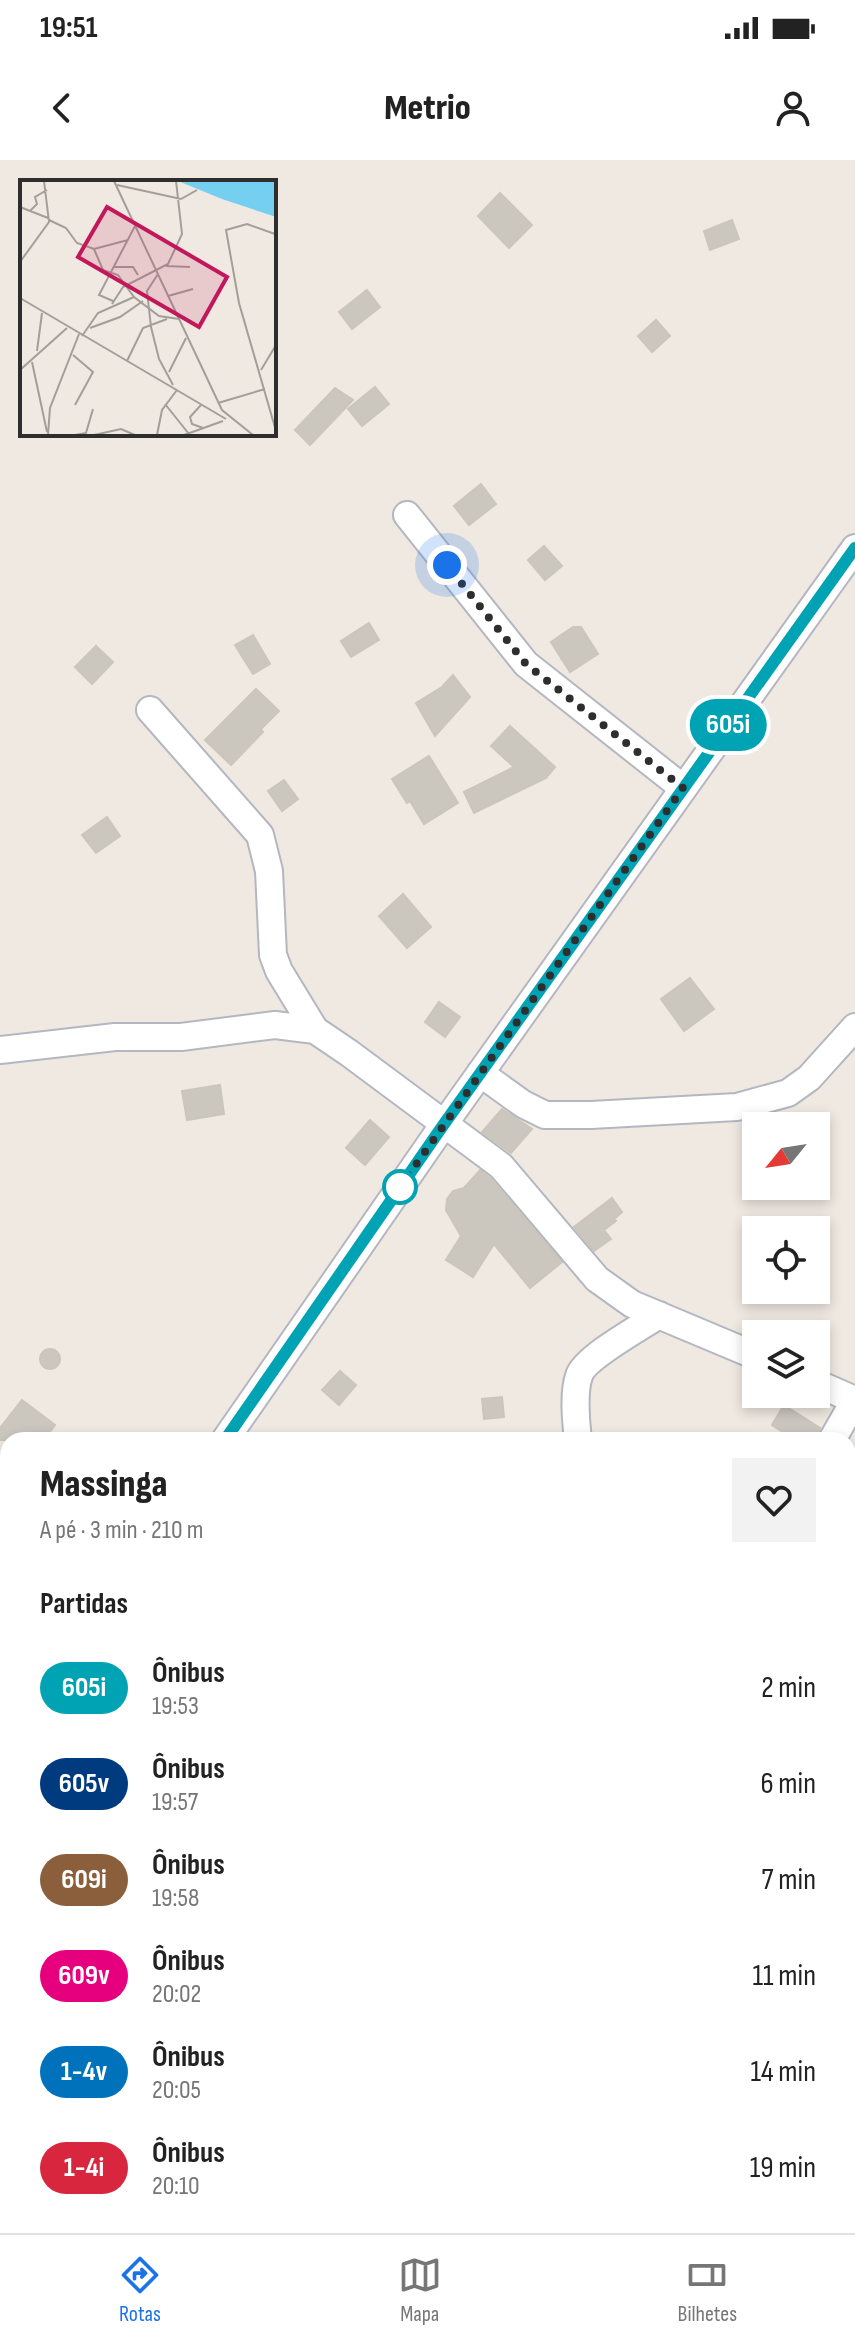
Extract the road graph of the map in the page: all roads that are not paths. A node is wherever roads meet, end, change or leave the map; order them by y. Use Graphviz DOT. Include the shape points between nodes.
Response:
graph roads {
  1 [pos="407,515"];
  2 [pos="855,548"];
  3 [pos="150,710"];
  4 [pos="683,788"];
  5 [pos="855,1027"];
  6 [pos="315,1030"];
  7 [pos="0,1050"];
  8 [pos="480,1073"];
  9 [pos="444,1124"];
  10 [pos="659,1315"];
  11 [pos="742,1350"];
  12 [pos="830,1389"];
  13 [pos="855,1400"];
  14 [pos="231,1432"];
  15 [pos="577,1432"];
  16 [pos="837,1432"];
  1 -- 4 [label="street" via="526,664"];
  2 -- 4 [label="street"];
  3 -- 6 [label="street" via="260,835 269,871 273,955"];
  4 -- 8 [label="street"];
  5 -- 8 [label="street" via="809,1078 788,1093 737,1107 545,1115"];
  6 -- 7 [label="street" via="275,1025"];
  6 -- 9 [label="street"];
  8 -- 9 [label="street"];
  9 -- 10 [label="street" via="501,1166 597,1279 632,1304"];
  9 -- 14 [label="street"];
  10 -- 11 [label="street"];
  10 -- 15 [label="street" via="586,1363 579,1376"];
  12 -- 13 [label="street"];
  13 -- 16 [label="street"];
}
